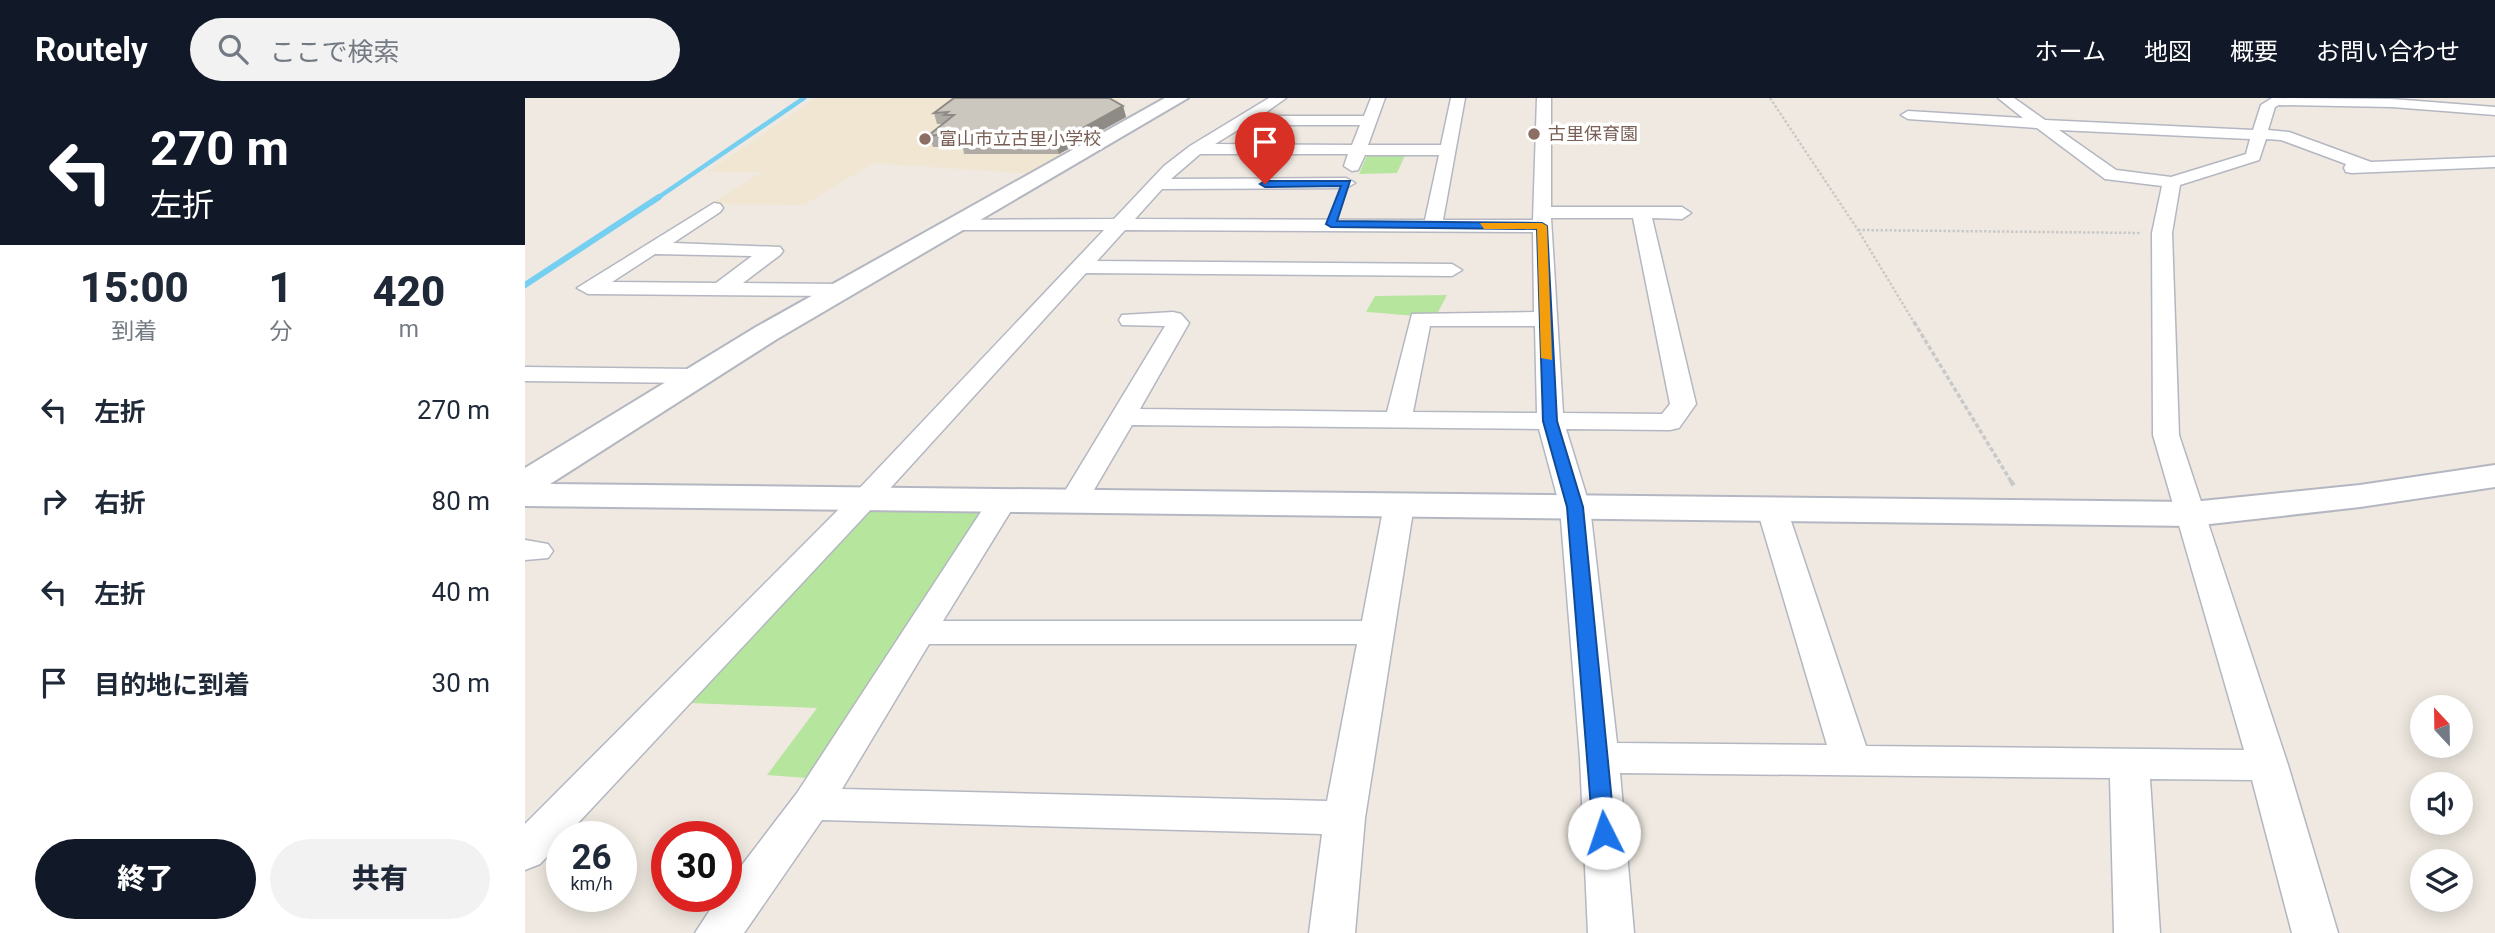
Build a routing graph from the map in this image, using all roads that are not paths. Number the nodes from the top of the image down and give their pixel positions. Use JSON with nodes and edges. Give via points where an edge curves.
{"nodes":[{"id":1,"x":1179,"y":98,"type":"edge"},
{"id":2,"x":1279,"y":98,"type":"edge"},
{"id":3,"x":1378,"y":98,"type":"edge"},
{"id":4,"x":1458,"y":98,"type":"edge"},
{"id":5,"x":1544,"y":98,"type":"edge"},
{"id":6,"x":2005,"y":98,"type":"edge"},
{"id":7,"x":2483,"y":98,"type":"edge"},
{"id":8,"x":2324,"y":99,"type":"edge"},
{"id":9,"x":2495,"y":104,"type":"edge"},
{"id":10,"x":2495,"y":111,"type":"edge"},
{"id":11,"x":1908,"y":115,"type":"dead end"},
{"id":12,"x":1244,"y":120,"type":"junction"},
{"id":13,"x":1370,"y":121,"type":"junction"},
{"id":14,"x":2037,"y":124,"type":"junction"},
{"id":15,"x":2261,"y":134,"type":"junction"},
{"id":16,"x":1196,"y":149,"type":"junction"},
{"id":17,"x":1359,"y":150,"type":"junction"},
{"id":18,"x":1448,"y":150,"type":"junction"},
{"id":19,"x":2495,"y":162,"type":"edge"},
{"id":20,"x":2172,"y":182,"type":"junction"},
{"id":21,"x":1346,"y":183,"type":"junction"},
{"id":22,"x":1157,"y":184,"type":"junction"},
{"id":23,"x":714,"y":208,"type":"dead end"},
{"id":24,"x":1641,"y":212,"type":"junction"},
{"id":25,"x":1682,"y":213,"type":"dead end"},
{"id":26,"x":1542,"y":219,"type":"junction"},
{"id":27,"x":1120,"y":223,"type":"junction"},
{"id":28,"x":956,"y":224,"type":"junction"},
{"id":29,"x":1331,"y":224,"type":"junction"},
{"id":30,"x":1433,"y":225,"type":"junction"},
{"id":31,"x":652,"y":248,"type":"junction"},
{"id":32,"x":1077,"y":267,"type":"junction"},
{"id":33,"x":1316,"y":269,"type":"junction"},
{"id":34,"x":1452,"y":270,"type":"dead end"},
{"id":35,"x":721,"y":289,"type":"junction"},
{"id":36,"x":840,"y":290,"type":"junction"},
{"id":37,"x":1546,"y":319,"type":"junction"},
{"id":38,"x":1130,"y":320,"type":"dead end"},
{"id":39,"x":525,"y":374,"type":"edge"},
{"id":40,"x":693,"y":376,"type":"junction"},
{"id":41,"x":1123,"y":417,"type":"junction"},
{"id":42,"x":1398,"y":419,"type":"junction"},
{"id":43,"x":1550,"y":421,"type":"junction"},
{"id":44,"x":2495,"y":476,"type":"edge"},
{"id":45,"x":525,"y":484,"type":"edge"},
{"id":46,"x":525,"y":495,"type":"edge"},
{"id":47,"x":865,"y":499,"type":"junction"},
{"id":48,"x":1002,"y":501,"type":"junction"},
{"id":49,"x":1074,"y":502,"type":"junction"},
{"id":50,"x":1399,"y":505,"type":"junction"},
{"id":51,"x":1575,"y":507,"type":"junction"},
{"id":52,"x":1772,"y":509,"type":"junction"},
{"id":53,"x":2192,"y":514,"type":"junction"},
{"id":54,"x":1377,"y":632,"type":"junction"},
{"id":55,"x":918,"y":633,"type":"junction"},
{"id":56,"x":1599,"y":758,"type":"junction"},
{"id":57,"x":1851,"y":760,"type":"junction"},
{"id":58,"x":2129,"y":762,"type":"junction"},
{"id":59,"x":2269,"y":765,"type":"junction"},
{"id":60,"x":811,"y":804,"type":"junction"},
{"id":61,"x":1344,"y":818,"type":"junction"},
{"id":62,"x":525,"y":852,"type":"edge"},
{"id":63,"x":718,"y":933,"type":"edge"},
{"id":64,"x":1332,"y":933,"type":"edge"},
{"id":65,"x":1611,"y":933,"type":"edge"},
{"id":66,"x":2137,"y":933,"type":"edge"},
{"id":67,"x":2315,"y":933,"type":"edge"}],
"edges":[{"from":1,"to":28,"type":"street"},
{"from":2,"to":12,"type":"street"},
{"from":3,"to":13,"type":"street"},
{"from":4,"to":18,"type":"street"},
{"from":5,"to":26,"type":"street"},
{"from":6,"to":14,"type":"street"},
{"from":7,"to":9,"type":"street"},
{"from":8,"to":10,"type":"street"},
{"from":8,"to":15,"type":"street","via":[[2268,105]]},
{"from":11,"to":14,"type":"street"},
{"from":12,"to":13,"type":"street"},
{"from":12,"to":16,"type":"street"},
{"from":13,"to":17,"type":"street"},
{"from":14,"to":15,"type":"street"},
{"from":14,"to":20,"type":"street","via":[[2056,132],[2111,175]]},
{"from":15,"to":19,"type":"street","via":[[2283,135],[2360,167]]},
{"from":15,"to":20,"type":"street","via":[[2253,157]]},
{"from":16,"to":17,"type":"street"},
{"from":16,"to":22,"type":"street"},
{"from":17,"to":18,"type":"street"},
{"from":17,"to":21,"type":"street"},
{"from":18,"to":30,"type":"street"},
{"from":20,"to":53,"type":"street","via":[[2162,233],[2167,435]]},
{"from":21,"to":22,"type":"street"},
{"from":21,"to":29,"type":"street"},
{"from":22,"to":27,"type":"street"},
{"from":23,"to":31,"type":"street"},
{"from":24,"to":25,"type":"street"},
{"from":24,"to":26,"type":"street"},
{"from":24,"to":43,"type":"street","via":[[1683,404],[1670,422]]},
{"from":26,"to":30,"type":"street"},
{"from":26,"to":37,"type":"street"},
{"from":27,"to":28,"type":"street"},
{"from":27,"to":29,"type":"street"},
{"from":27,"to":32,"type":"street"},
{"from":28,"to":36,"type":"street"},
{"from":29,"to":30,"type":"street"},
{"from":29,"to":33,"type":"street"},
{"from":31,"to":35,"type":"street","via":[[773,251]]},
{"from":31,"to":35,"type":"street","via":[[588,288]]},
{"from":32,"to":33,"type":"street"},
{"from":32,"to":47,"type":"street"},
{"from":33,"to":34,"type":"street"},
{"from":35,"to":36,"type":"street"},
{"from":36,"to":40,"type":"street"},
{"from":37,"to":42,"type":"street","via":[[1420,319]]},
{"from":37,"to":43,"type":"street"},
{"from":38,"to":41,"type":"street","via":[[1173,319],[1178,323]]},
{"from":39,"to":40,"type":"street"},
{"from":40,"to":45,"type":"street"},
{"from":41,"to":42,"type":"street"},
{"from":41,"to":49,"type":"street"},
{"from":42,"to":43,"type":"street"},
{"from":43,"to":51,"type":"street"},
{"from":44,"to":53,"type":"street"},
{"from":46,"to":47,"type":"street"},
{"from":47,"to":48,"type":"street"},
{"from":47,"to":62,"type":"street"},
{"from":48,"to":49,"type":"street"},
{"from":48,"to":55,"type":"street"},
{"from":49,"to":50,"type":"street"},
{"from":50,"to":51,"type":"street"},
{"from":50,"to":54,"type":"street"},
{"from":51,"to":52,"type":"street"},
{"from":51,"to":56,"type":"street"},
{"from":52,"to":53,"type":"street"},
{"from":52,"to":57,"type":"street"},
{"from":53,"to":59,"type":"street"},
{"from":54,"to":55,"type":"street"},
{"from":54,"to":61,"type":"street"},
{"from":55,"to":60,"type":"street"},
{"from":56,"to":57,"type":"street"},
{"from":56,"to":65,"type":"street"},
{"from":57,"to":58,"type":"street"},
{"from":58,"to":59,"type":"street"},
{"from":58,"to":66,"type":"street"},
{"from":59,"to":67,"type":"street"},
{"from":60,"to":61,"type":"street"},
{"from":60,"to":63,"type":"street"},
{"from":61,"to":64,"type":"street"}]}
